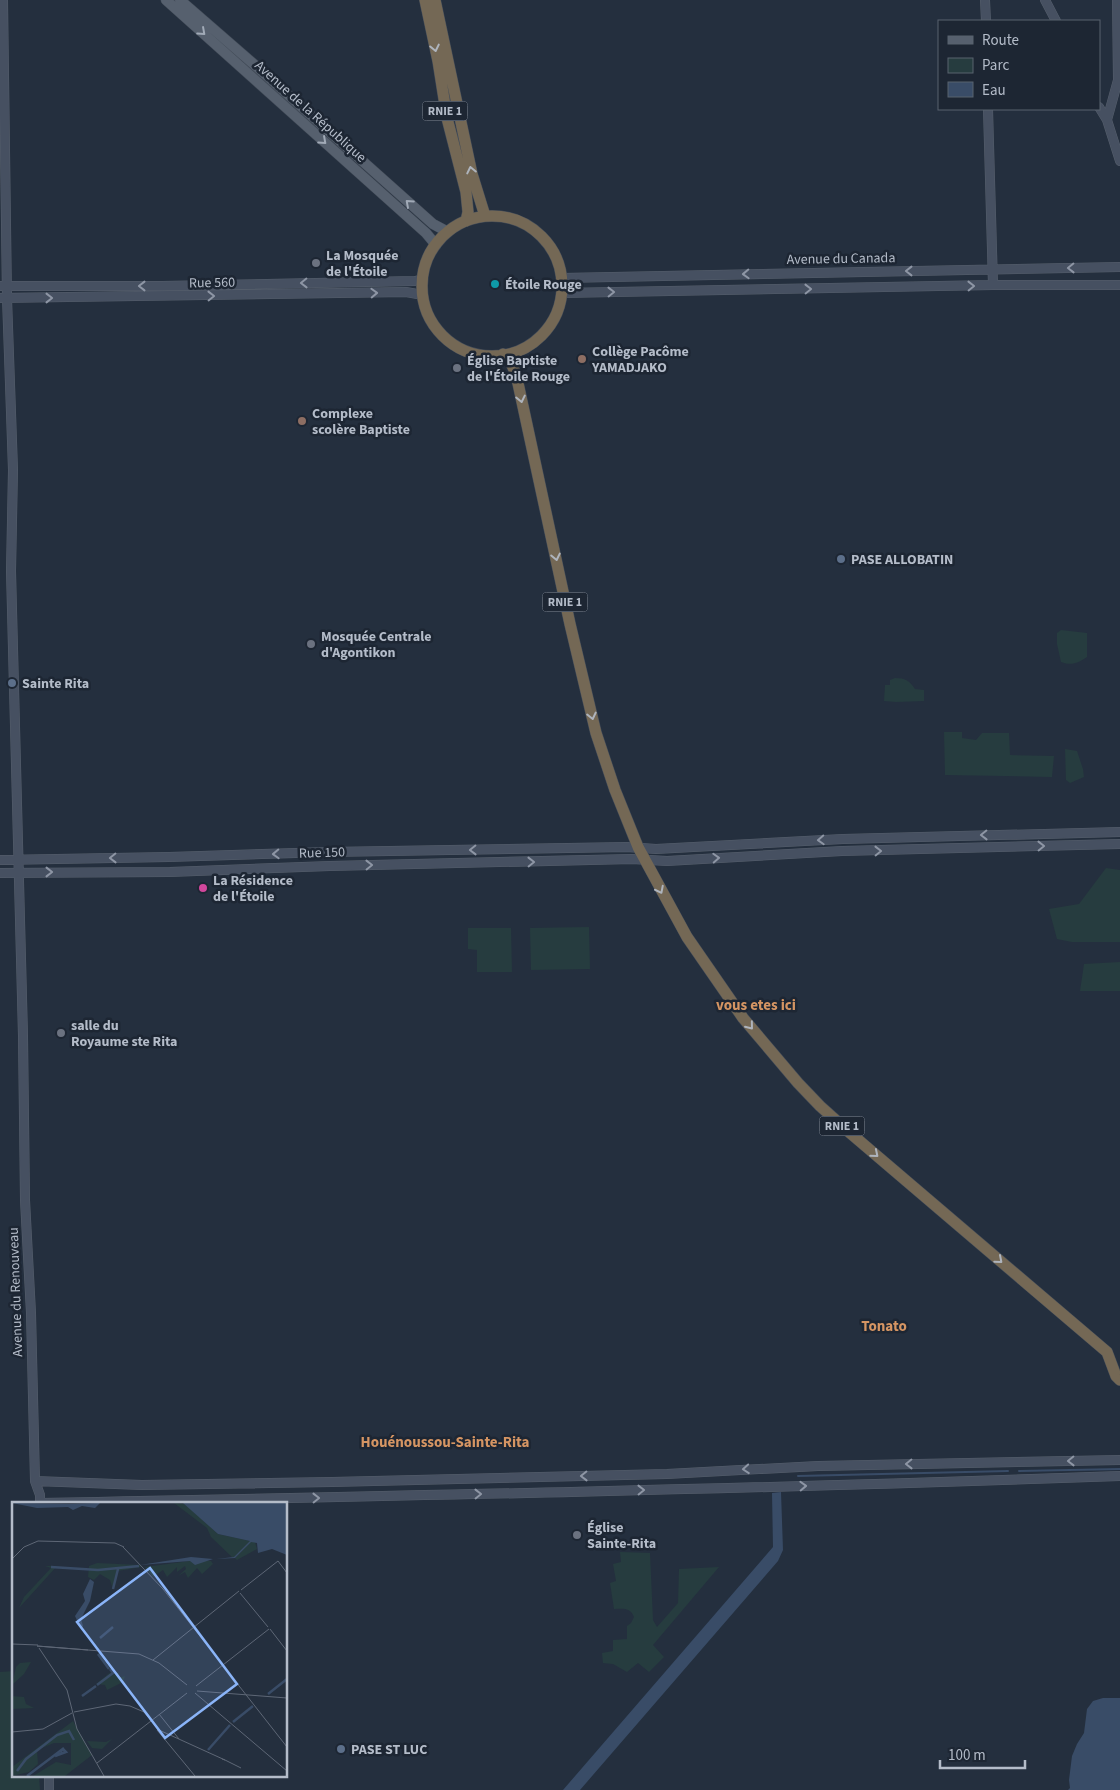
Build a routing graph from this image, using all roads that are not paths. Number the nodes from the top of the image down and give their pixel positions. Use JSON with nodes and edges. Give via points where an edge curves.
{"nodes":[{"id":1,"x":2,"y":0,"type":"edge"},
{"id":2,"x":166,"y":0,"type":"edge"},
{"id":3,"x":180,"y":0,"type":"edge"},
{"id":4,"x":425,"y":0,"type":"edge"},
{"id":5,"x":435,"y":0,"type":"edge"},
{"id":6,"x":985,"y":0,"type":"edge"},
{"id":7,"x":1045,"y":0,"type":"edge"},
{"id":8,"x":1117,"y":0,"type":"edge"},
{"id":9,"x":986,"y":20,"type":"edge"},
{"id":10,"x":1055,"y":20,"type":"edge"},
{"id":11,"x":1119,"y":80,"type":"edge"},
{"id":12,"x":1100,"y":109,"type":"edge"},
{"id":13,"x":988,"y":110,"type":"edge"},
{"id":14,"x":1107,"y":120,"type":"junction"},
{"id":15,"x":1115,"y":131,"type":"edge"},
{"id":16,"x":1120,"y":161,"type":"edge"},
{"id":17,"x":485,"y":216,"type":"junction"},
{"id":18,"x":466,"y":221,"type":"junction"},
{"id":19,"x":448,"y":232,"type":"junction"},
{"id":20,"x":436,"y":245,"type":"junction"},
{"id":21,"x":1120,"y":267,"type":"edge"},
{"id":22,"x":993,"y":270,"type":"junction"},
{"id":23,"x":562,"y":278,"type":"junction"},
{"id":24,"x":423,"y":279,"type":"junction"},
{"id":25,"x":993,"y":285,"type":"junction"},
{"id":26,"x":1120,"y":285,"type":"edge"},
{"id":27,"x":4,"y":286,"type":"edge"},
{"id":28,"x":562,"y":293,"type":"junction"},
{"id":29,"x":423,"y":295,"type":"junction"},
{"id":30,"x":4,"y":298,"type":"edge"},
{"id":31,"x":504,"y":354,"type":"junction"},
{"id":32,"x":1120,"y":832,"type":"edge"},
{"id":33,"x":1120,"y":844,"type":"edge"},
{"id":34,"x":638,"y":847,"type":"junction"},
{"id":35,"x":169,"y":857,"type":"junction"},
{"id":36,"x":0,"y":860,"type":"edge"},
{"id":37,"x":19,"y":860,"type":"junction"},
{"id":38,"x":645,"y":860,"type":"junction"},
{"id":39,"x":20,"y":872,"type":"junction"},
{"id":40,"x":170,"y":872,"type":"junction"},
{"id":41,"x":0,"y":873,"type":"edge"},
{"id":42,"x":1120,"y":1380,"type":"edge"},
{"id":43,"x":1120,"y":1460,"type":"edge"},
{"id":44,"x":1120,"y":1476,"type":"edge"},
{"id":45,"x":35,"y":1481,"type":"junction"},
{"id":46,"x":40,"y":1500,"type":"edge"}],
"edges":[{"from":1,"to":27,"type":"main road","name":"Avenue du Renouveau"},
{"from":2,"to":20,"type":"main road","name":"Avenue de la République","one_way":true,"via":[[426,232]]},
{"from":19,"to":3,"type":"main road","name":"Avenue de la République","one_way":true,"via":[[433,224]]},
{"from":4,"to":18,"type":"highway","number":"RNIE 1","one_way":true,"via":[[446,118],[466,192]]},
{"from":17,"to":5,"type":"highway","number":"RNIE 1","one_way":true,"via":[[472,174]]},
{"from":6,"to":9,"type":"main road"},
{"from":7,"to":10,"type":"main road"},
{"from":8,"to":11,"type":"main road"},
{"from":11,"to":14,"type":"main road"},
{"from":12,"to":14,"type":"main road"},
{"from":13,"to":22,"type":"main road"},
{"from":14,"to":15,"type":"main road"},
{"from":15,"to":16,"type":"main road"},
{"from":17,"to":18,"type":"highway"},
{"from":17,"to":23,"type":"highway","via":[[510,218],[536,232],[554,252]]},
{"from":18,"to":19,"type":"highway"},
{"from":19,"to":20,"type":"highway"},
{"from":20,"to":24,"type":"highway"},
{"from":21,"to":22,"type":"main road","name":"Avenue du Canada","one_way":true},
{"from":22,"to":23,"type":"main road","name":"Avenue du Canada","one_way":true},
{"from":22,"to":25,"type":"main road"},
{"from":23,"to":28,"type":"highway"},
{"from":24,"to":27,"type":"main road","name":"Rue 560","one_way":true,"via":[[162,286]]},
{"from":24,"to":29,"type":"highway"},
{"from":25,"to":26,"type":"main road"},
{"from":28,"to":25,"type":"main road","one_way":true},
{"from":27,"to":30,"type":"main road","name":"Avenue du Renouveau"},
{"from":28,"to":31,"type":"highway","via":[[556,315],[544,333],[526,347]]},
{"from":30,"to":29,"type":"main road","name":"Rue 560","one_way":true,"via":[[406,292]]},
{"from":29,"to":31,"type":"highway","via":[[431,319],[449,340],[476,353]]},
{"from":30,"to":37,"type":"main road","name":"Avenue du Renouveau","via":[[13,470],[11,571]]},
{"from":31,"to":34,"type":"highway","number":"RNIE 1","one_way":true,"via":[[516,374],[596,733]]},
{"from":32,"to":34,"type":"main road","name":"Rue 150","one_way":true,"via":[[842,839],[656,849]]},
{"from":38,"to":33,"type":"main road","name":"Rue 150","one_way":true},
{"from":34,"to":35,"type":"main road","name":"Rue 150","one_way":true},
{"from":34,"to":38,"type":"highway","number":"RNIE 1"},
{"from":35,"to":37,"type":"main road","name":"Rue 150","one_way":true},
{"from":35,"to":40,"type":"main road"},
{"from":36,"to":37,"type":"main road","name":"Rue 150"},
{"from":37,"to":39,"type":"main road","name":"Avenue du Renouveau"},
{"from":40,"to":38,"type":"main road","name":"Rue 150","one_way":true,"via":[[340,865]]},
{"from":38,"to":42,"type":"highway","number":"RNIE 1","one_way":true,"via":[[698,955],[743,1018],[798,1084],[849,1132],[1107,1352]]},
{"from":39,"to":40,"type":"main road","name":"Rue 150","one_way":true},
{"from":39,"to":41,"type":"main road","name":"Rue 150"},
{"from":39,"to":45,"type":"main road","name":"Avenue du Renouveau","via":[[25,1200]]},
{"from":43,"to":45,"type":"main road","one_way":true,"via":[[142,1485]]},
{"from":46,"to":44,"type":"main road","one_way":true,"via":[[332,1498]]},
{"from":45,"to":46,"type":"main road","name":"Avenue du Renouveau"}]}
